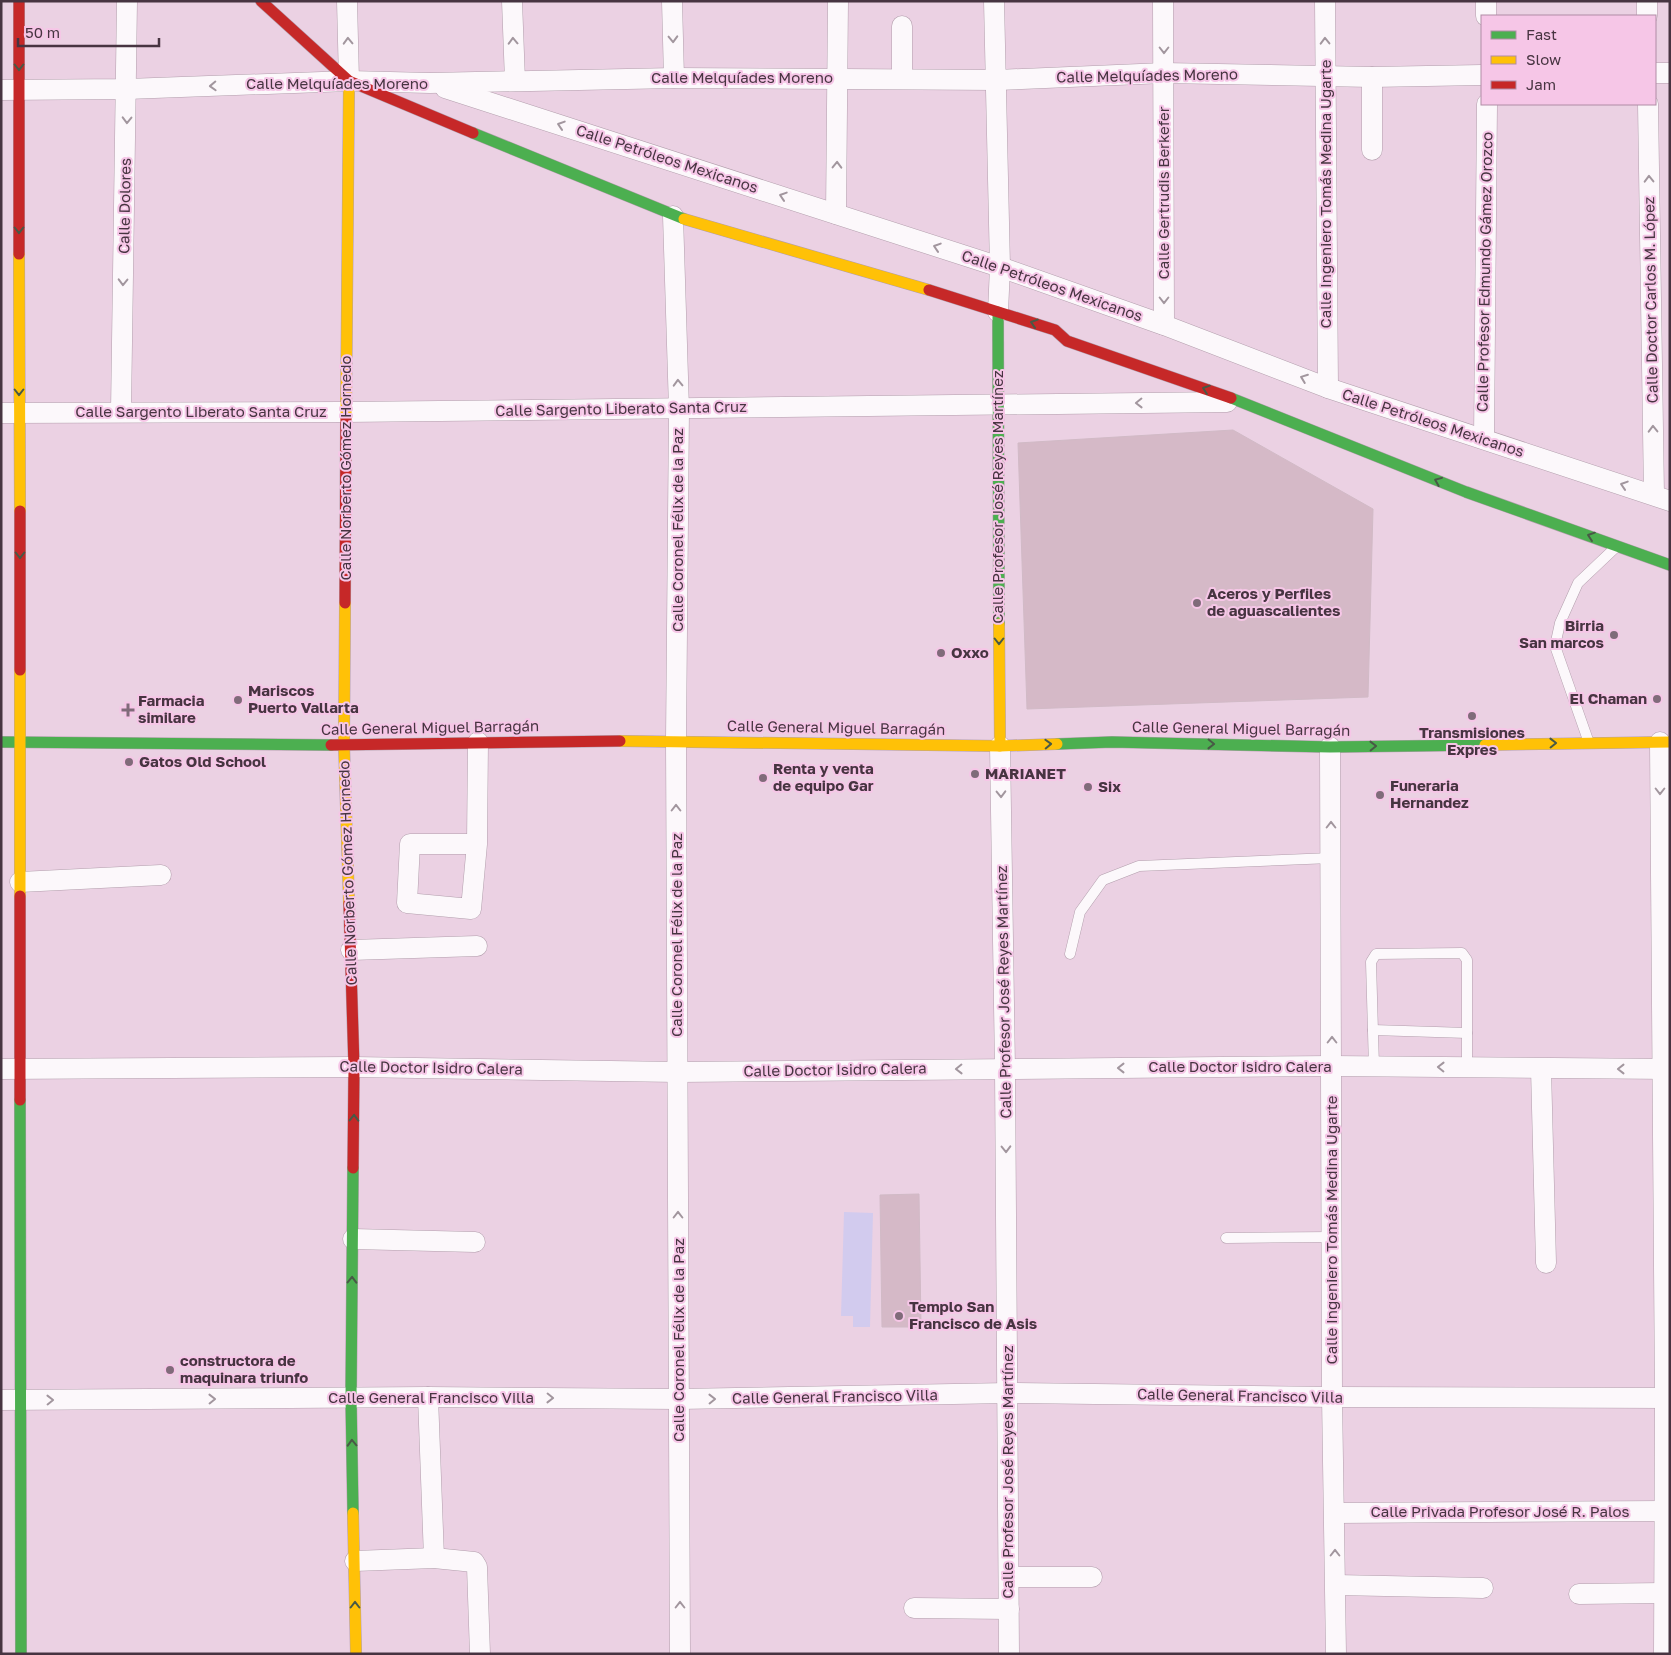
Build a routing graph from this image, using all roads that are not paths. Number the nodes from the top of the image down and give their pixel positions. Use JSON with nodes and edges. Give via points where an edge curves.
{"nodes":[{"id":1,"x":19,"y":1,"type":"edge"},
{"id":2,"x":127,"y":1,"type":"edge"},
{"id":3,"x":261,"y":1,"type":"edge"},
{"id":4,"x":347,"y":1,"type":"edge"},
{"id":5,"x":512,"y":1,"type":"edge"},
{"id":6,"x":672,"y":1,"type":"edge"},
{"id":7,"x":838,"y":1,"type":"edge"},
{"id":8,"x":994,"y":1,"type":"edge"},
{"id":9,"x":1164,"y":1,"type":"edge"},
{"id":10,"x":1325,"y":1,"type":"edge"},
{"id":11,"x":1486,"y":1,"type":"edge"},
{"id":12,"x":1647,"y":1,"type":"edge"},
{"id":13,"x":1486,"y":15,"type":"edge"},
{"id":14,"x":1647,"y":15,"type":"edge"},
{"id":15,"x":902,"y":26,"type":"dead end"},
{"id":16,"x":1164,"y":73,"type":"junction"},
{"id":17,"x":1656,"y":73,"type":"edge"},
{"id":18,"x":1670,"y":73,"type":"edge"},
{"id":19,"x":1481,"y":75,"type":"edge"},
{"id":20,"x":1326,"y":76,"type":"junction"},
{"id":21,"x":1372,"y":77,"type":"junction"},
{"id":22,"x":674,"y":78,"type":"junction"},
{"id":23,"x":902,"y":78,"type":"junction"},
{"id":24,"x":838,"y":79,"type":"junction"},
{"id":25,"x":997,"y":80,"type":"junction"},
{"id":26,"x":349,"y":81,"type":"junction"},
{"id":27,"x":515,"y":81,"type":"junction"},
{"id":28,"x":430,"y":83,"type":"junction"},
{"id":29,"x":127,"y":89,"type":"junction"},
{"id":30,"x":10,"y":90,"type":"edge"},
{"id":31,"x":1487,"y":105,"type":"edge"},
{"id":32,"x":1648,"y":105,"type":"edge"},
{"id":33,"x":1372,"y":150,"type":"dead end"},
{"id":34,"x":836,"y":214,"type":"junction"},
{"id":35,"x":673,"y":216,"type":"junction"},
{"id":36,"x":1000,"y":267,"type":"junction"},
{"id":37,"x":907,"y":286,"type":"junction"},
{"id":38,"x":928,"y":302,"type":"dead end"},
{"id":39,"x":997,"y":325,"type":"junction"},
{"id":40,"x":1164,"y":326,"type":"junction"},
{"id":41,"x":1067,"y":341,"type":"junction"},
{"id":42,"x":1050,"y":347,"type":"dead end"},
{"id":43,"x":1328,"y":388,"type":"junction"},
{"id":44,"x":1240,"y":401,"type":"junction"},
{"id":45,"x":998,"y":404,"type":"junction"},
{"id":46,"x":679,"y":408,"type":"junction"},
{"id":47,"x":121,"y":411,"type":"junction"},
{"id":48,"x":346,"y":412,"type":"junction"},
{"id":49,"x":10,"y":413,"type":"edge"},
{"id":50,"x":1484,"y":439,"type":"junction"},
{"id":51,"x":1662,"y":498,"type":"edge"},
{"id":52,"x":1618,"y":546,"type":"junction"},
{"id":53,"x":1670,"y":565,"type":"edge"},
{"id":54,"x":676,"y":740,"type":"junction"},
{"id":55,"x":1,"y":742,"type":"edge"},
{"id":56,"x":20,"y":742,"type":"junction"},
{"id":57,"x":478,"y":742,"type":"junction"},
{"id":58,"x":1665,"y":742,"type":"edge"},
{"id":59,"x":1589,"y":743,"type":"junction"},
{"id":60,"x":344,"y":745,"type":"junction"},
{"id":61,"x":1000,"y":746,"type":"junction"},
{"id":62,"x":1330,"y":747,"type":"junction"},
{"id":63,"x":477,"y":844,"type":"junction"},
{"id":64,"x":1331,"y":858,"type":"junction"},
{"id":65,"x":161,"y":875,"type":"dead end"},
{"id":66,"x":20,"y":882,"type":"junction"},
{"id":67,"x":477,"y":946,"type":"dead end"},
{"id":68,"x":351,"y":950,"type":"junction"},
{"id":69,"x":1070,"y":954,"type":"dead end"},
{"id":70,"x":1373,"y":1030,"type":"junction"},
{"id":71,"x":1467,"y":1034,"type":"junction"},
{"id":72,"x":1332,"y":1066,"type":"junction"},
{"id":73,"x":1374,"y":1066,"type":"junction"},
{"id":74,"x":354,"y":1067,"type":"junction"},
{"id":75,"x":1467,"y":1068,"type":"junction"},
{"id":76,"x":11,"y":1069,"type":"edge"},
{"id":77,"x":1005,"y":1069,"type":"junction"},
{"id":78,"x":1541,"y":1069,"type":"junction"},
{"id":79,"x":1666,"y":1069,"type":"edge"},
{"id":80,"x":678,"y":1072,"type":"junction"},
{"id":81,"x":1666,"y":1234,"type":"edge"},
{"id":82,"x":1332,"y":1237,"type":"junction"},
{"id":83,"x":353,"y":1238,"type":"junction"},
{"id":84,"x":1226,"y":1238,"type":"dead end"},
{"id":85,"x":475,"y":1242,"type":"dead end"},
{"id":86,"x":1546,"y":1263,"type":"dead end"},
{"id":87,"x":1008,"y":1394,"type":"junction"},
{"id":88,"x":428,"y":1397,"type":"junction"},
{"id":89,"x":1332,"y":1397,"type":"junction"},
{"id":90,"x":351,"y":1398,"type":"junction"},
{"id":91,"x":1667,"y":1398,"type":"edge"},
{"id":92,"x":679,"y":1399,"type":"junction"},
{"id":93,"x":11,"y":1400,"type":"edge"},
{"id":94,"x":1664,"y":1511,"type":"junction"},
{"id":95,"x":1335,"y":1513,"type":"junction"},
{"id":96,"x":434,"y":1558,"type":"junction"},
{"id":97,"x":355,"y":1562,"type":"junction"},
{"id":98,"x":1009,"y":1576,"type":"junction"},
{"id":99,"x":1092,"y":1576,"type":"dead end"},
{"id":100,"x":1336,"y":1585,"type":"junction"},
{"id":101,"x":1484,"y":1588,"type":"dead end"},
{"id":102,"x":1663,"y":1593,"type":"junction"},
{"id":103,"x":1579,"y":1594,"type":"dead end"},
{"id":104,"x":914,"y":1608,"type":"dead end"},
{"id":105,"x":1009,"y":1609,"type":"junction"},
{"id":106,"x":21,"y":1654,"type":"edge"},
{"id":107,"x":356,"y":1654,"type":"edge"},
{"id":108,"x":480,"y":1654,"type":"edge"},
{"id":109,"x":680,"y":1654,"type":"edge"},
{"id":110,"x":1009,"y":1654,"type":"edge"},
{"id":111,"x":1336,"y":1654,"type":"edge"},
{"id":112,"x":1664,"y":1654,"type":"edge"}],
"edges":[{"from":1,"to":30,"type":"main road","one_way":true},
{"from":2,"to":29,"type":"street","name":"Calle Dolores"},
{"from":3,"to":26,"type":"main road"},
{"from":26,"to":4,"type":"street","name":"Calle Norberto Gómez Hornedo","one_way":true},
{"from":27,"to":5,"type":"street","one_way":true},
{"from":6,"to":22,"type":"street","one_way":true},
{"from":7,"to":24,"type":"street"},
{"from":8,"to":25,"type":"street","name":"Calle Profesor José Reyes Martínez"},
{"from":9,"to":16,"type":"street","name":"Calle Gertrudis Berkefer","one_way":true},
{"from":20,"to":10,"type":"street","name":"Calle Ingeniero Tomás Medina Ugarte","one_way":true},
{"from":11,"to":13,"type":"street"},
{"from":12,"to":14,"type":"street"},
{"from":15,"to":23,"type":"street"},
{"from":16,"to":20,"type":"street","name":"Calle Melquíades Moreno"},
{"from":16,"to":25,"type":"street","name":"Calle Melquíades Moreno"},
{"from":16,"to":40,"type":"street","name":"Calle Gertrudis Berkefer","one_way":true},
{"from":17,"to":18,"type":"street"},
{"from":19,"to":21,"type":"street","name":"Calle Melquíades Moreno"},
{"from":20,"to":21,"type":"street","name":"Calle Melquíades Moreno"},
{"from":20,"to":43,"type":"street","name":"Calle Ingeniero Tomás Medina Ugarte"},
{"from":21,"to":33,"type":"street"},
{"from":22,"to":24,"type":"street","name":"Calle Melquíades Moreno"},
{"from":22,"to":27,"type":"street","name":"Calle Melquíades Moreno"},
{"from":23,"to":24,"type":"street","name":"Calle Melquíades Moreno"},
{"from":23,"to":25,"type":"street","name":"Calle Melquíades Moreno"},
{"from":34,"to":24,"type":"street","one_way":true},
{"from":25,"to":36,"type":"street","name":"Calle Profesor José Reyes Martínez"},
{"from":26,"to":28,"type":"street","name":"Calle Melquíades Moreno"},
{"from":26,"to":29,"type":"street","name":"Calle Melquíades Moreno","one_way":true},
{"from":26,"to":35,"type":"main road"},
{"from":26,"to":48,"type":"main road","name":"Calle Norberto Gómez Hornedo"},
{"from":27,"to":28,"type":"street","name":"Calle Melquíades Moreno"},
{"from":34,"to":28,"type":"street","name":"Calle Petróleos Mexicanos","one_way":true},
{"from":29,"to":30,"type":"street","name":"Calle Melquíades Moreno"},
{"from":29,"to":47,"type":"street","name":"Calle Dolores","one_way":true},
{"from":30,"to":49,"type":"main road","one_way":true},
{"from":31,"to":50,"type":"street","name":"Calle Profesor Edmundo Gámez Orozco"},
{"from":51,"to":32,"type":"street","name":"Calle Doctor Carlos M. López","one_way":true},
{"from":36,"to":34,"type":"street","name":"Calle Petróleos Mexicanos","one_way":true},
{"from":35,"to":37,"type":"main road"},
{"from":46,"to":35,"type":"street","name":"Calle Coronel Félix de la Paz","one_way":true},
{"from":36,"to":39,"type":"street","name":"Calle Profesor José Reyes Martínez"},
{"from":36,"to":40,"type":"street","name":"Calle Petróleos Mexicanos"},
{"from":37,"to":38,"type":"main road"},
{"from":37,"to":39,"type":"main road","via":[[941,292]]},
{"from":41,"to":39,"type":"main road","one_way":true,"via":[[1055,330]]},
{"from":39,"to":45,"type":"main road","name":"Calle Profesor José Reyes Martínez"},
{"from":43,"to":40,"type":"street","name":"Calle Petróleos Mexicanos","one_way":true},
{"from":41,"to":42,"type":"main road"},
{"from":44,"to":41,"type":"main road","one_way":true},
{"from":43,"to":50,"type":"street","name":"Calle Petróleos Mexicanos"},
{"from":44,"to":45,"type":"street","name":"Calle Sargento Liberato Santa Cruz","one_way":true},
{"from":52,"to":44,"type":"main road","one_way":true,"via":[[1466,492]]},
{"from":45,"to":46,"type":"street","name":"Calle Sargento Liberato Santa Cruz"},
{"from":45,"to":61,"type":"main road","name":"Calle Profesor José Reyes Martínez","one_way":true},
{"from":46,"to":48,"type":"street","name":"Calle Sargento Liberato Santa Cruz"},
{"from":46,"to":54,"type":"street","name":"Calle Coronel Félix de la Paz"},
{"from":47,"to":48,"type":"street","name":"Calle Sargento Liberato Santa Cruz"},
{"from":47,"to":49,"type":"street","name":"Calle Sargento Liberato Santa Cruz"},
{"from":48,"to":60,"type":"main road","name":"Calle Norberto Gómez Hornedo"},
{"from":49,"to":56,"type":"main road","one_way":true},
{"from":51,"to":50,"type":"street","name":"Calle Petróleos Mexicanos","one_way":true},
{"from":52,"to":53,"type":"main road"},
{"from":52,"to":59,"type":"lane","via":[[1578,583],[1560,623],[1555,646]]},
{"from":54,"to":57,"type":"main road","name":"Calle General Miguel Barragán"},
{"from":54,"to":61,"type":"main road","name":"Calle General Miguel Barragán"},
{"from":80,"to":54,"type":"street","name":"Calle Coronel Félix de la Paz","one_way":true},
{"from":55,"to":56,"type":"main road","name":"Calle General Miguel Barragán"},
{"from":56,"to":60,"type":"main road","name":"Calle General Miguel Barragán"},
{"from":56,"to":66,"type":"main road"},
{"from":57,"to":60,"type":"main road","name":"Calle General Miguel Barragán"},
{"from":57,"to":63,"type":"street"},
{"from":58,"to":59,"type":"main road","name":"Calle General Miguel Barragán"},
{"from":58,"to":79,"type":"street","one_way":true},
{"from":62,"to":59,"type":"main road","name":"Calle General Miguel Barragán","one_way":true},
{"from":60,"to":68,"type":"main road","name":"Calle Norberto Gómez Hornedo"},
{"from":61,"to":62,"type":"main road","name":"Calle General Miguel Barragán","one_way":true,"via":[[1112,742]]},
{"from":61,"to":77,"type":"street","name":"Calle Profesor José Reyes Martínez","one_way":true},
{"from":64,"to":62,"type":"street","name":"Calle Ingeniero Tomás Medina Ugarte","one_way":true},
{"from":63,"to":63,"type":"street","via":[[471,909],[407,903],[410,844]]},
{"from":64,"to":69,"type":"lane","via":[[1139,866],[1103,880],[1080,912]]},
{"from":72,"to":64,"type":"street","name":"Calle Ingeniero Tomás Medina Ugarte","one_way":true},
{"from":65,"to":66,"type":"street"},
{"from":66,"to":76,"type":"main road"},
{"from":67,"to":68,"type":"street"},
{"from":68,"to":74,"type":"main road","name":"Calle Norberto Gómez Hornedo"},
{"from":70,"to":71,"type":"lane"},
{"from":70,"to":71,"type":"lane","via":[[1371,962],[1376,954],[1462,953],[1467,960]]},
{"from":70,"to":73,"type":"lane"},
{"from":71,"to":75,"type":"lane"},
{"from":72,"to":73,"type":"street","name":"Calle Doctor Isidro Calera"},
{"from":72,"to":77,"type":"street","name":"Calle Doctor Isidro Calera","one_way":true},
{"from":72,"to":82,"type":"street","name":"Calle Ingeniero Tomás Medina Ugarte"},
{"from":75,"to":73,"type":"street","name":"Calle Doctor Isidro Calera","one_way":true},
{"from":74,"to":76,"type":"street","name":"Calle Doctor Isidro Calera"},
{"from":74,"to":80,"type":"street","name":"Calle Doctor Isidro Calera"},
{"from":83,"to":74,"type":"main road","name":"Calle Norberto Gómez Hornedo","one_way":true},
{"from":75,"to":78,"type":"street","name":"Calle Doctor Isidro Calera"},
{"from":76,"to":93,"type":"main road"},
{"from":77,"to":80,"type":"street","name":"Calle Doctor Isidro Calera","one_way":true},
{"from":77,"to":87,"type":"street","name":"Calle Profesor José Reyes Martínez","one_way":true},
{"from":79,"to":78,"type":"street","name":"Calle Doctor Isidro Calera","one_way":true},
{"from":78,"to":86,"type":"street"},
{"from":79,"to":81,"type":"street"},
{"from":92,"to":80,"type":"street","name":"Calle Coronel Félix de la Paz","one_way":true},
{"from":81,"to":91,"type":"street"},
{"from":82,"to":84,"type":"lane"},
{"from":82,"to":89,"type":"street","name":"Calle Ingeniero Tomás Medina Ugarte"},
{"from":83,"to":85,"type":"street"},
{"from":90,"to":83,"type":"main road","name":"Calle Norberto Gómez Hornedo","one_way":true},
{"from":87,"to":89,"type":"street","name":"Calle General Francisco Villa"},
{"from":92,"to":87,"type":"street","name":"Calle General Francisco Villa","one_way":true},
{"from":87,"to":98,"type":"street","name":"Calle Profesor José Reyes Martínez"},
{"from":88,"to":90,"type":"street","name":"Calle General Francisco Villa"},
{"from":88,"to":92,"type":"street","name":"Calle General Francisco Villa","one_way":true},
{"from":88,"to":96,"type":"street"},
{"from":89,"to":91,"type":"street","name":"Calle General Francisco Villa"},
{"from":89,"to":95,"type":"street","name":"Calle Ingeniero Tomás Medina Ugarte"},
{"from":93,"to":90,"type":"street","name":"Calle General Francisco Villa","one_way":true},
{"from":97,"to":90,"type":"main road","name":"Calle Norberto Gómez Hornedo","one_way":true},
{"from":91,"to":94,"type":"street"},
{"from":109,"to":92,"type":"street","name":"Calle Coronel Félix de la Paz","one_way":true},
{"from":93,"to":106,"type":"main road"},
{"from":94,"to":95,"type":"street","name":"Calle Privada Profesor José R. Palos"},
{"from":94,"to":102,"type":"street"},
{"from":100,"to":95,"type":"street","name":"Calle Ingeniero Tomás Medina Ugarte","one_way":true},
{"from":96,"to":97,"type":"street"},
{"from":96,"to":108,"type":"street","via":[[468,1559],[477,1567]]},
{"from":107,"to":97,"type":"main road","name":"Calle Norberto Gómez Hornedo","one_way":true},
{"from":98,"to":99,"type":"street"},
{"from":98,"to":105,"type":"street","name":"Calle Profesor José Reyes Martínez"},
{"from":100,"to":101,"type":"street"},
{"from":100,"to":111,"type":"street","name":"Calle Ingeniero Tomás Medina Ugarte"},
{"from":102,"to":103,"type":"street"},
{"from":102,"to":112,"type":"street"},
{"from":104,"to":105,"type":"street"},
{"from":105,"to":110,"type":"street","name":"Calle Profesor José Reyes Martínez"}]}
